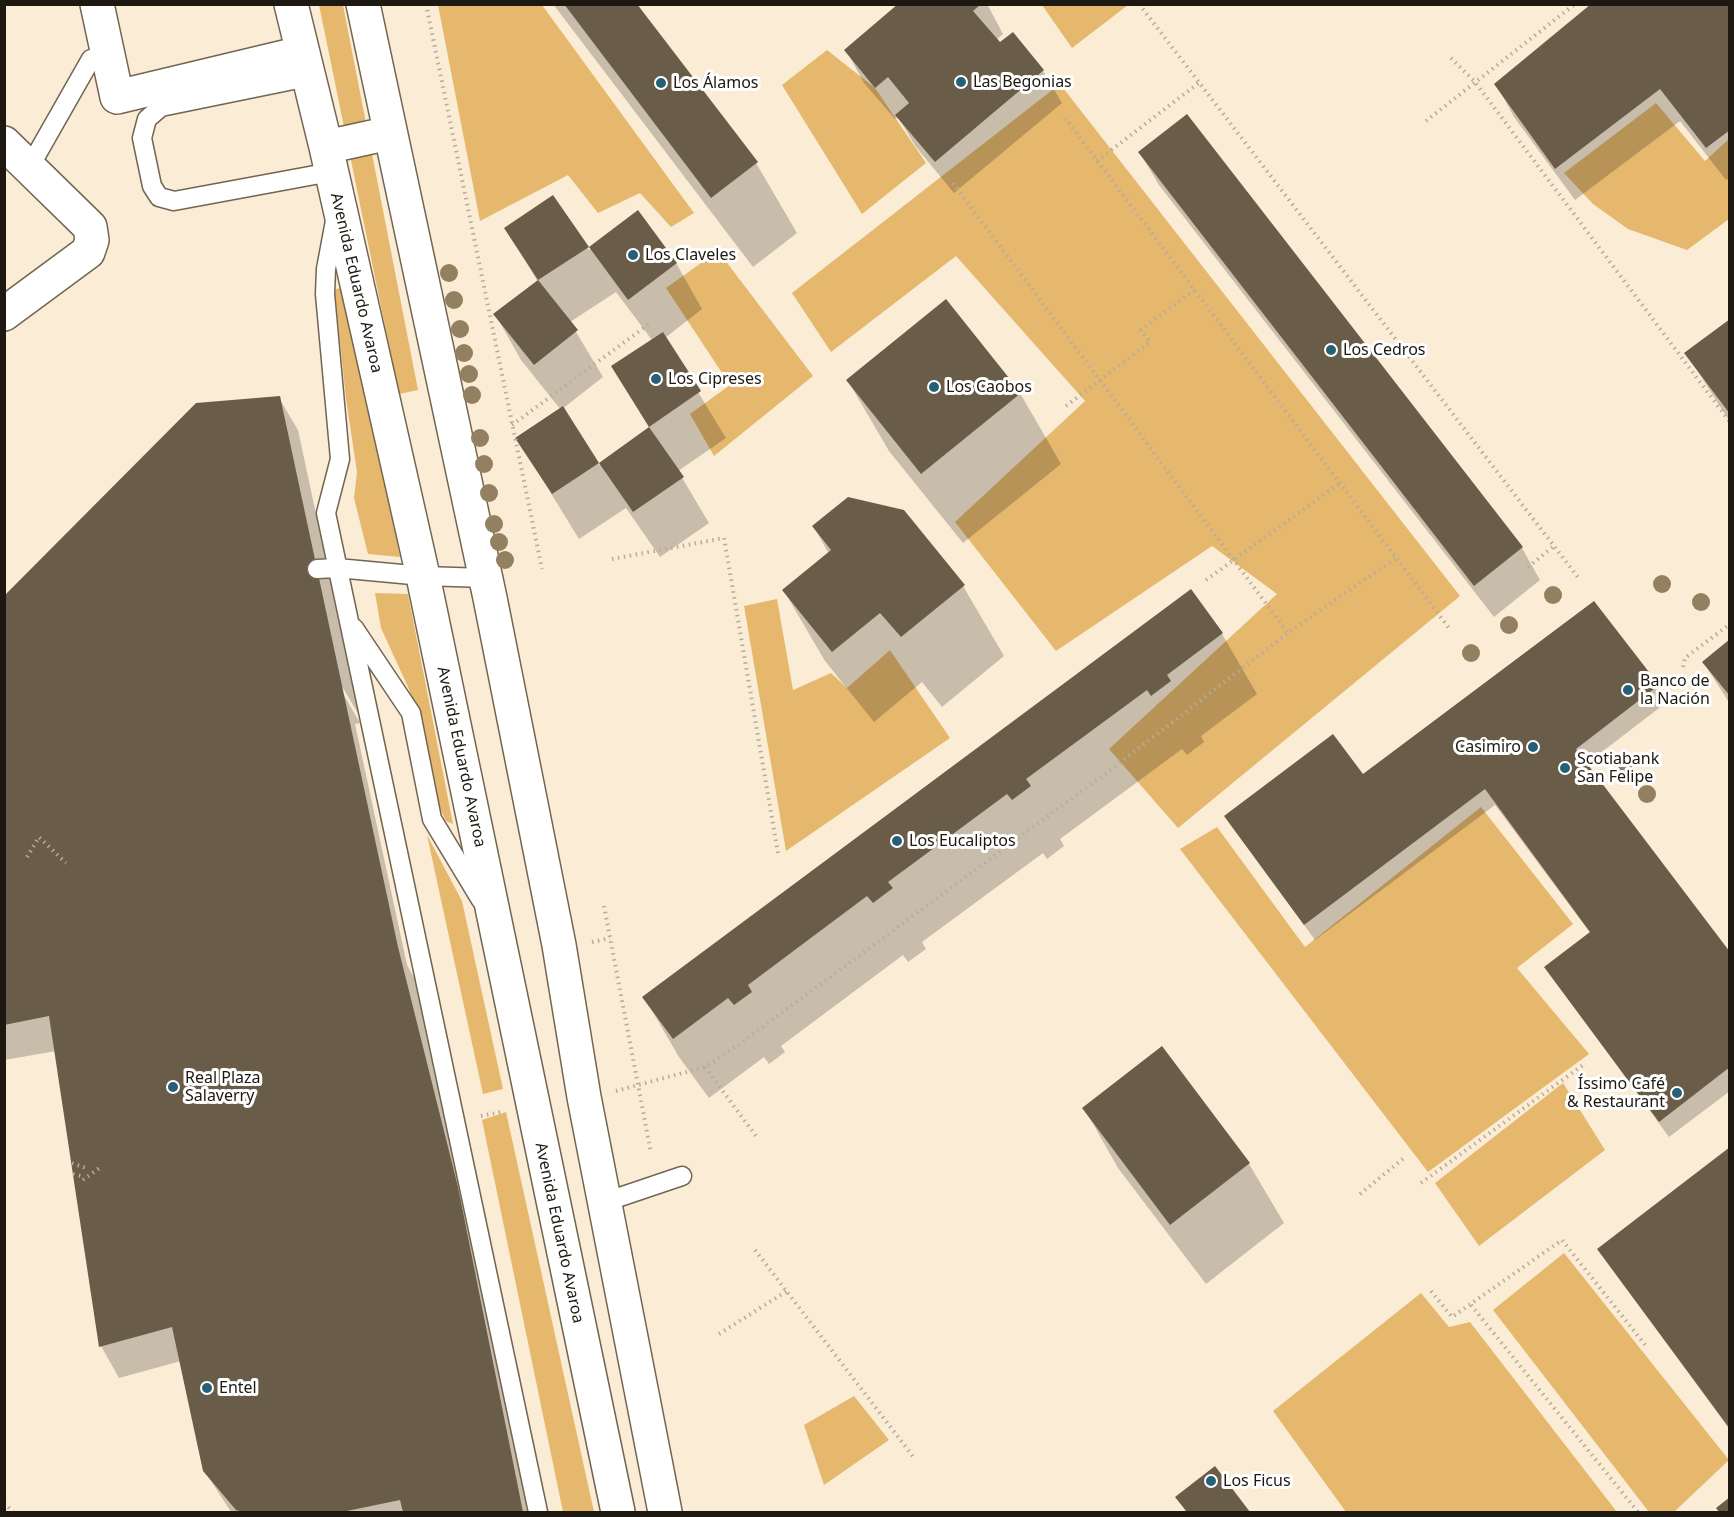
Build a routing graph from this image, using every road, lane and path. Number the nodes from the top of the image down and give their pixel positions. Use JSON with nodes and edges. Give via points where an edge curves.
{"nodes":[{"id":1,"x":97,"y":4,"type":"edge"},
{"id":2,"x":291,"y":4,"type":"edge"},
{"id":3,"x":363,"y":4,"type":"edge"},
{"id":4,"x":426,"y":4,"type":"edge"},
{"id":5,"x":1139,"y":4,"type":"edge"},
{"id":6,"x":1575,"y":4,"type":"edge"},
{"id":7,"x":1451,"y":58,"type":"dead end"},
{"id":8,"x":91,"y":59,"type":"dead end"},
{"id":9,"x":304,"y":65,"type":"junction"},
{"id":10,"x":1200,"y":82,"type":"junction"},
{"id":11,"x":1475,"y":82,"type":"junction"},
{"id":12,"x":1065,"y":118,"type":"dead end"},
{"id":13,"x":1426,"y":121,"type":"dead end"},
{"id":14,"x":390,"y":133,"type":"junction"},
{"id":15,"x":4,"y":143,"type":"edge"},
{"id":16,"x":328,"y":160,"type":"junction"},
{"id":17,"x":1097,"y":161,"type":"junction"},
{"id":18,"x":29,"y":168,"type":"junction"},
{"id":19,"x":953,"y":183,"type":"dead end"},
{"id":20,"x":338,"y":205,"type":"junction"},
{"id":21,"x":1194,"y":290,"type":"junction"},
{"id":22,"x":4,"y":314,"type":"edge"},
{"id":23,"x":649,"y":324,"type":"dead end"},
{"id":24,"x":1100,"y":381,"type":"junction"},
{"id":25,"x":1066,"y":406,"type":"dead end"},
{"id":26,"x":1730,"y":422,"type":"edge"},
{"id":27,"x":512,"y":425,"type":"junction"},
{"id":28,"x":1340,"y":483,"type":"junction"},
{"id":29,"x":1554,"y":546,"type":"junction"},
{"id":30,"x":1396,"y":558,"type":"junction"},
{"id":31,"x":612,"y":559,"type":"dead end"},
{"id":32,"x":1233,"y":560,"type":"junction"},
{"id":33,"x":1528,"y":567,"type":"dead end"},
{"id":34,"x":337,"y":568,"type":"junction"},
{"id":35,"x":317,"y":569,"type":"dead end"},
{"id":36,"x":542,"y":569,"type":"dead end"},
{"id":37,"x":423,"y":576,"type":"junction"},
{"id":38,"x":486,"y":578,"type":"junction"},
{"id":39,"x":1206,"y":580,"type":"dead end"},
{"id":40,"x":1580,"y":580,"type":"dead end"},
{"id":41,"x":348,"y":619,"type":"junction"},
{"id":42,"x":1730,"y":624,"type":"edge"},
{"id":43,"x":1449,"y":628,"type":"dead end"},
{"id":44,"x":1288,"y":633,"type":"junction"},
{"id":45,"x":1683,"y":667,"type":"dead end"},
{"id":46,"x":778,"y":853,"type":"dead end"},
{"id":47,"x":27,"y":857,"type":"dead end"},
{"id":48,"x":66,"y":863,"type":"dead end"},
{"id":49,"x":604,"y":906,"type":"dead end"},
{"id":50,"x":496,"y":923,"type":"junction"},
{"id":51,"x":1583,"y":1065,"type":"dead end"},
{"id":52,"x":705,"y":1067,"type":"junction"},
{"id":53,"x":640,"y":1086,"type":"junction"},
{"id":54,"x":611,"y":1092,"type":"dead end"},
{"id":55,"x":477,"y":1108,"type":"dead end"},
{"id":56,"x":506,"y":1111,"type":"dead end"},
{"id":57,"x":756,"y":1136,"type":"dead end"},
{"id":58,"x":651,"y":1153,"type":"dead end"},
{"id":59,"x":1404,"y":1158,"type":"dead end"},
{"id":60,"x":72,"y":1163,"type":"dead end"},
{"id":61,"x":102,"y":1166,"type":"dead end"},
{"id":62,"x":88,"y":1169,"type":"dead end"},
{"id":63,"x":73,"y":1174,"type":"dead end"},
{"id":64,"x":682,"y":1176,"type":"dead end"},
{"id":65,"x":1421,"y":1183,"type":"dead end"},
{"id":66,"x":1360,"y":1194,"type":"dead end"},
{"id":67,"x":604,"y":1202,"type":"junction"},
{"id":68,"x":755,"y":1250,"type":"dead end"},
{"id":69,"x":787,"y":1291,"type":"junction"},
{"id":70,"x":1431,"y":1291,"type":"dead end"},
{"id":71,"x":1471,"y":1305,"type":"junction"},
{"id":72,"x":719,"y":1334,"type":"dead end"},
{"id":73,"x":1646,"y":1346,"type":"dead end"},
{"id":74,"x":915,"y":1460,"type":"dead end"},
{"id":75,"x":4,"y":1503,"type":"edge"},
{"id":76,"x":13,"y":1512,"type":"edge"},
{"id":77,"x":538,"y":1512,"type":"edge"},
{"id":78,"x":618,"y":1512,"type":"edge"},
{"id":79,"x":665,"y":1512,"type":"edge"},
{"id":80,"x":1638,"y":1512,"type":"edge"}],
"edges":[{"from":1,"to":9,"type":"main road","via":[[117,97]]},
{"from":2,"to":9,"type":"main road","name":"Avenida Eduardo Avaroa"},
{"from":3,"to":14,"type":"main road"},
{"from":4,"to":27,"type":"path"},
{"from":5,"to":10,"type":"path"},
{"from":6,"to":11,"type":"path"},
{"from":7,"to":11,"type":"path"},
{"from":8,"to":18,"type":"lane"},
{"from":9,"to":16,"type":"main road","name":"Avenida Eduardo Avaroa"},
{"from":9,"to":16,"type":"lane","via":[[161,107],[147,119],[142,138],[152,186],[159,197],[174,201]]},
{"from":10,"to":17,"type":"path"},
{"from":10,"to":29,"type":"path"},
{"from":11,"to":13,"type":"path"},
{"from":11,"to":26,"type":"path"},
{"from":12,"to":17,"type":"path"},
{"from":14,"to":16,"type":"main road"},
{"from":14,"to":38,"type":"main road"},
{"from":15,"to":18,"type":"main road"},
{"from":16,"to":20,"type":"main road","name":"Avenida Eduardo Avaroa"},
{"from":17,"to":21,"type":"path"},
{"from":18,"to":22,"type":"main road","via":[[90,227],[92,240],[88,252]]},
{"from":19,"to":24,"type":"path"},
{"from":20,"to":34,"type":"lane","via":[[325,294],[340,459],[326,513]]},
{"from":20,"to":37,"type":"main road","name":"Avenida Eduardo Avaroa"},
{"from":21,"to":24,"type":"path","via":[[1141,330],[1150,342]]},
{"from":21,"to":28,"type":"path"},
{"from":23,"to":27,"type":"path"},
{"from":24,"to":25,"type":"path"},
{"from":24,"to":32,"type":"path"},
{"from":27,"to":36,"type":"path"},
{"from":28,"to":30,"type":"path"},
{"from":28,"to":32,"type":"path"},
{"from":29,"to":33,"type":"path"},
{"from":29,"to":40,"type":"path"},
{"from":30,"to":43,"type":"path"},
{"from":30,"to":44,"type":"path"},
{"from":31,"to":46,"type":"path","via":[[724,538]]},
{"from":32,"to":39,"type":"path"},
{"from":32,"to":44,"type":"path"},
{"from":34,"to":35,"type":"lane"},
{"from":34,"to":37,"type":"lane"},
{"from":34,"to":41,"type":"lane"},
{"from":37,"to":38,"type":"lane"},
{"from":37,"to":50,"type":"main road","name":"Avenida Eduardo Avaroa"},
{"from":38,"to":67,"type":"main road","via":[[557,935]]},
{"from":41,"to":50,"type":"lane","via":[[411,713],[432,819]]},
{"from":41,"to":77,"type":"lane"},
{"from":42,"to":45,"type":"path","via":[[1685,658]]},
{"from":44,"to":52,"type":"path","via":[[1104,775]]},
{"from":47,"to":48,"type":"path","via":[[39,837]]},
{"from":49,"to":53,"type":"path"},
{"from":50,"to":78,"type":"main road","name":"Avenida Eduardo Avaroa"},
{"from":51,"to":65,"type":"path"},
{"from":52,"to":53,"type":"path"},
{"from":52,"to":57,"type":"path"},
{"from":53,"to":54,"type":"path"},
{"from":53,"to":58,"type":"path"},
{"from":55,"to":56,"type":"path","via":[[478,1116]]},
{"from":59,"to":66,"type":"path"},
{"from":60,"to":62,"type":"path"},
{"from":61,"to":63,"type":"path","via":[[82,1178]]},
{"from":64,"to":67,"type":"lane"},
{"from":67,"to":79,"type":"main road"},
{"from":68,"to":69,"type":"path"},
{"from":69,"to":72,"type":"path"},
{"from":69,"to":74,"type":"path"},
{"from":70,"to":71,"type":"path","via":[[1452,1317]]},
{"from":71,"to":73,"type":"path","via":[[1562,1240]]},
{"from":71,"to":80,"type":"path"},
{"from":75,"to":76,"type":"path"}]}
